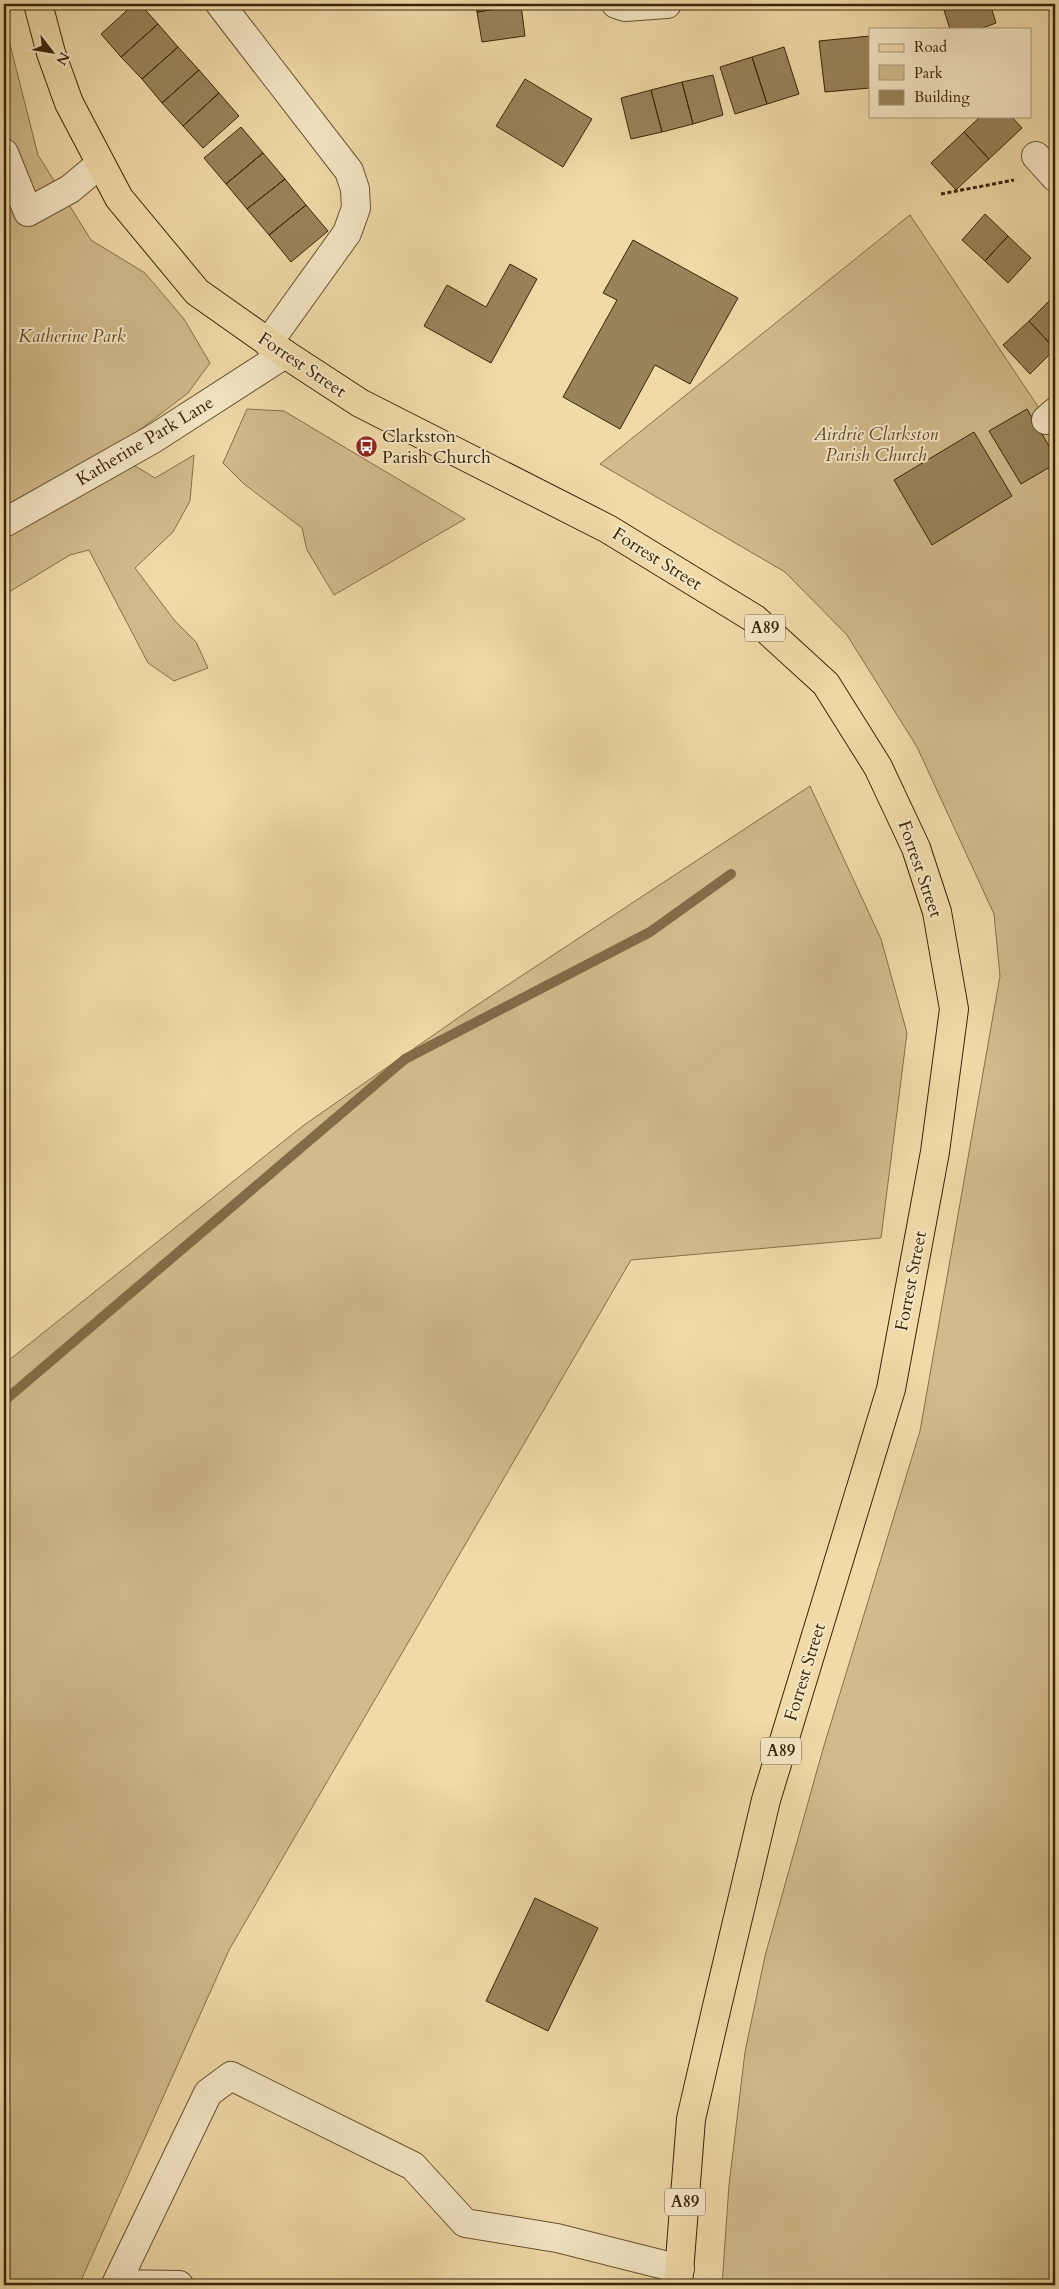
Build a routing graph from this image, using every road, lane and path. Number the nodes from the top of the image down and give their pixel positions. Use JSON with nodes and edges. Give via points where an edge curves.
{"nodes":[{"id":1,"x":38,"y":4,"type":"edge"},
{"id":2,"x":220,"y":4,"type":"edge"},
{"id":3,"x":616,"y":4,"type":"edge"},
{"id":4,"x":667,"y":4,"type":"edge"},
{"id":5,"x":4,"y":153,"type":"edge"},
{"id":6,"x":100,"y":164,"type":"junction"},
{"id":7,"x":1048,"y":168,"type":"edge"},
{"id":8,"x":941,"y":194,"type":"dead end"},
{"id":9,"x":276,"y":348,"type":"junction"},
{"id":10,"x":4,"y":523,"type":"edge"},
{"id":11,"x":679,"y":2277,"type":"edge"},
{"id":12,"x":179,"y":2285,"type":"edge"}],
"edges":[{"from":1,"to":6,"type":"main road","name":"Forrest Street","number":"A89","via":[[51,54],[69,103]]},
{"from":2,"to":9,"type":"street","via":[[349,170],[355,189],[356,208],[347,233]]},
{"from":3,"to":4,"type":"street","via":[[625,7]]},
{"from":5,"to":6,"type":"street","via":[[28,212],[70,189]]},
{"from":6,"to":9,"type":"main road","name":"Forrest Street","number":"A89","via":[[119,198],[197,292]]},
{"from":7,"to":8,"type":"path"},
{"from":9,"to":10,"type":"street","name":"Katherine Park Lane","via":[[153,439]]},
{"from":9,"to":11,"type":"main road","name":"Forrest Street","number":"A89","via":[[360,403],[608,529],[755,619],[826,684],[878,767],[916,848],[937,912],[954,1009],[936,1152],[891,1389],[766,1800],[691,2118]]},
{"from":11,"to":12,"type":"street","via":[[557,2238],[465,2223],[413,2166],[231,2076],[208,2093],[116,2284]]}]}
